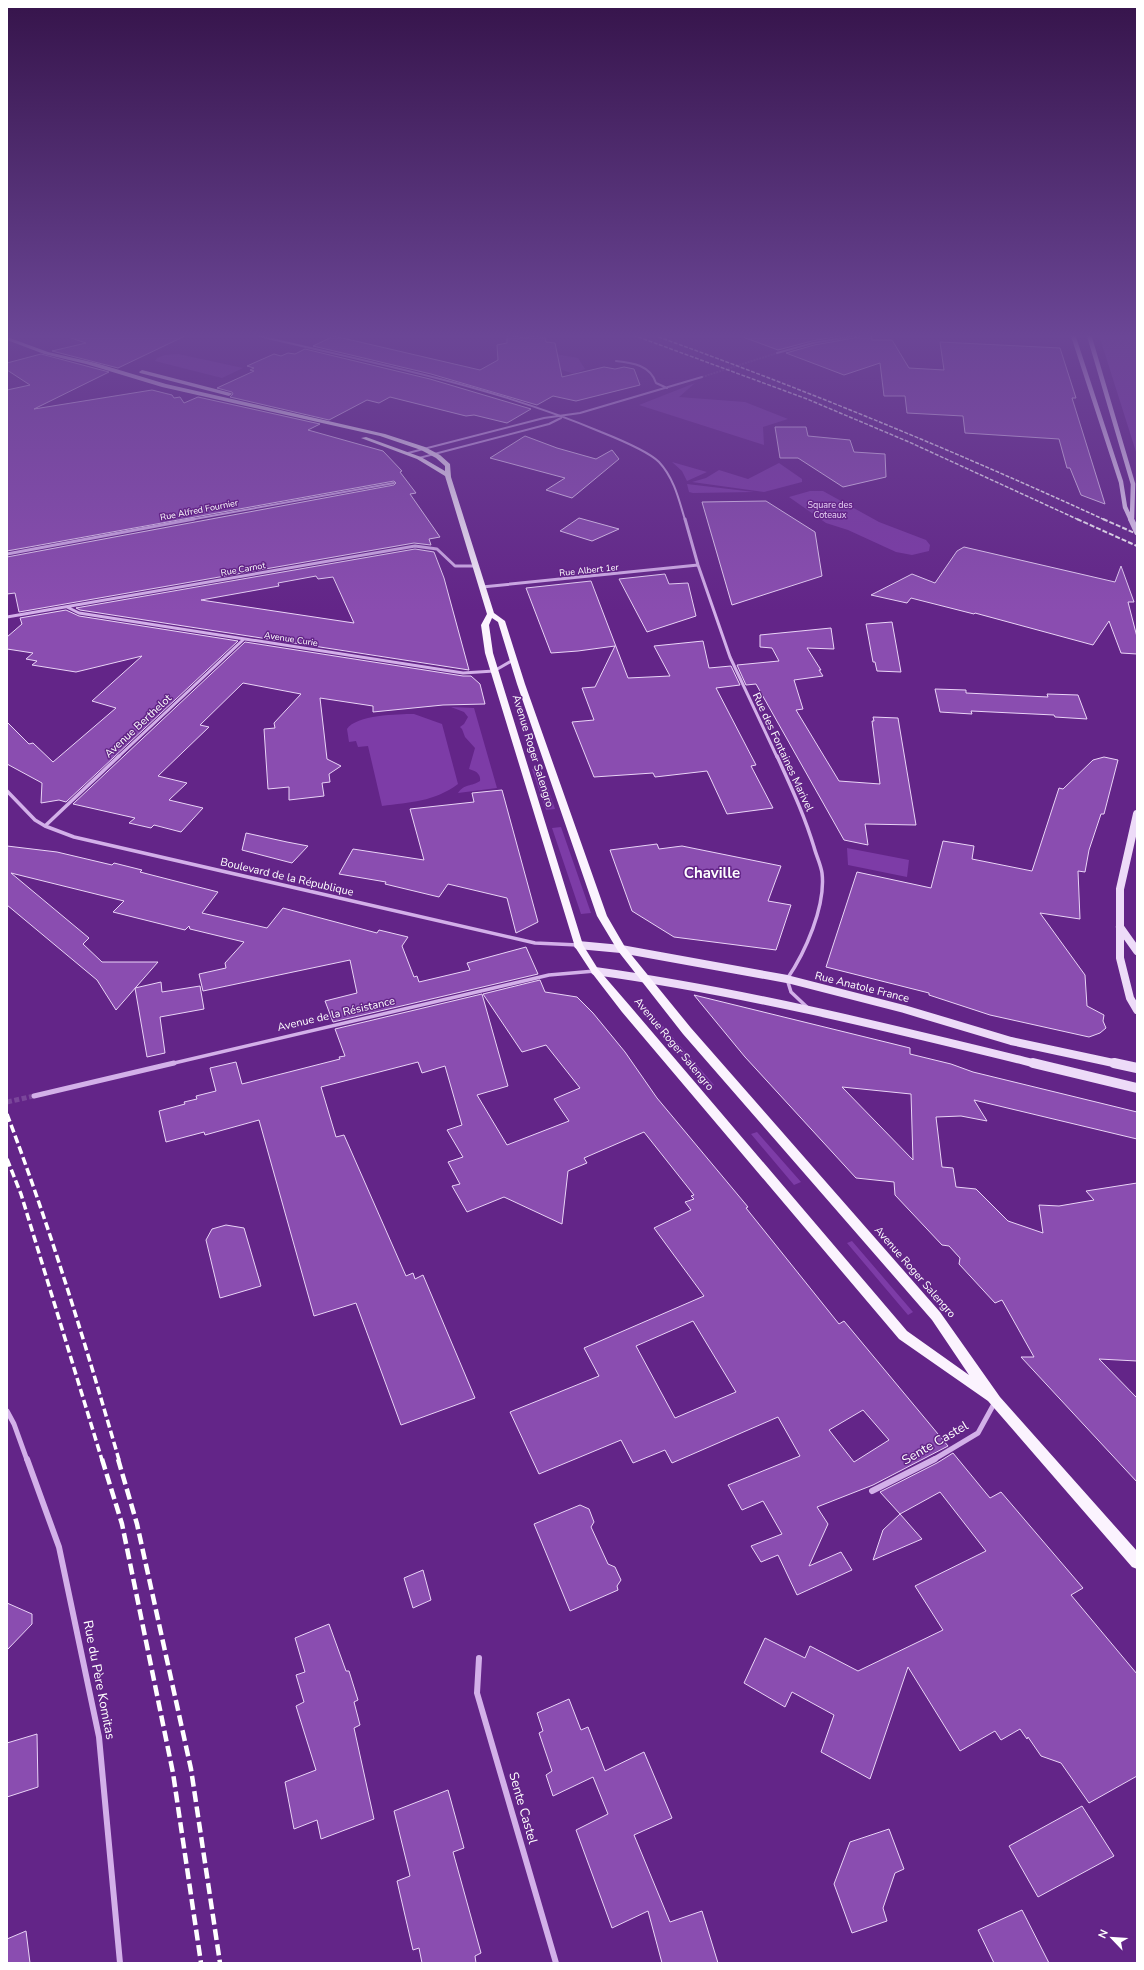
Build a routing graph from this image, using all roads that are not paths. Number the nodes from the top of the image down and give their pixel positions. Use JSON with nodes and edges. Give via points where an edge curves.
{"nodes":[{"id":1,"x":331,"y":427,"type":"edge"},
{"id":2,"x":347,"y":427,"type":"edge"},
{"id":3,"x":509,"y":427,"type":"edge"},
{"id":4,"x":538,"y":427,"type":"edge"},
{"id":5,"x":588,"y":427,"type":"edge"},
{"id":6,"x":1103,"y":427,"type":"edge"},
{"id":7,"x":1116,"y":427,"type":"edge"},
{"id":8,"x":422,"y":449,"type":"junction"},
{"id":9,"x":408,"y":453,"type":"junction"},
{"id":10,"x":434,"y":454,"type":"junction"},
{"id":11,"x":419,"y":458,"type":"junction"},
{"id":12,"x":448,"y":475,"type":"junction"},
{"id":13,"x":394,"y":483,"type":"dead end"},
{"id":14,"x":1132,"y":518,"type":"junction"},
{"id":15,"x":1137,"y":532,"type":"edge"},
{"id":16,"x":7,"y":554,"type":"edge"},
{"id":17,"x":698,"y":565,"type":"junction"},
{"id":18,"x":475,"y":566,"type":"junction"},
{"id":19,"x":482,"y":587,"type":"junction"},
{"id":20,"x":67,"y":607,"type":"junction"},
{"id":21,"x":491,"y":614,"type":"junction"},
{"id":22,"x":7,"y":617,"type":"edge"},
{"id":23,"x":244,"y":639,"type":"junction"},
{"id":24,"x":513,"y":660,"type":"junction"},
{"id":25,"x":494,"y":671,"type":"junction"},
{"id":26,"x":7,"y":791,"type":"edge"},
{"id":27,"x":1137,"y":814,"type":"edge"},
{"id":28,"x":45,"y":826,"type":"junction"},
{"id":29,"x":1120,"y":927,"type":"junction"},
{"id":30,"x":578,"y":945,"type":"junction"},
{"id":31,"x":621,"y":949,"type":"junction"},
{"id":32,"x":1137,"y":951,"type":"edge"},
{"id":33,"x":596,"y":971,"type":"junction"},
{"id":34,"x":646,"y":977,"type":"junction"},
{"id":35,"x":787,"y":979,"type":"junction"},
{"id":36,"x":808,"y":1008,"type":"junction"},
{"id":37,"x":1137,"y":1010,"type":"edge"},
{"id":38,"x":1137,"y":1068,"type":"edge"},
{"id":39,"x":1137,"y":1088,"type":"edge"},
{"id":40,"x":34,"y":1096,"type":"tunnel mouth"},
{"id":41,"x":995,"y":1401,"type":"junction"},
{"id":42,"x":7,"y":1411,"type":"edge"},
{"id":43,"x":872,"y":1491,"type":"dead end"},
{"id":44,"x":1137,"y":1562,"type":"edge"},
{"id":45,"x":479,"y":1658,"type":"dead end"},
{"id":46,"x":120,"y":1963,"type":"edge"},
{"id":47,"x":556,"y":1963,"type":"edge"}],
"edges":[{"from":1,"to":9,"type":"main road","name":"Avenue Roger Salengro"},
{"from":2,"to":8,"type":"main road","name":"Avenue Roger Salengro"},
{"from":3,"to":8,"type":"street"},
{"from":4,"to":10,"type":"street"},
{"from":5,"to":17,"type":"street","name":"Rue des Fontaines Marivel","via":[[645,453],[658,461],[667,471],[677,492]]},
{"from":6,"to":14,"type":"main road","via":[[1121,482],[1126,507]]},
{"from":7,"to":14,"type":"main road","via":[[1133,484]]},
{"from":8,"to":9,"type":"street"},
{"from":8,"to":10,"type":"main road","name":"Avenue Roger Salengro"},
{"from":9,"to":11,"type":"main road","name":"Avenue Roger Salengro"},
{"from":10,"to":11,"type":"street"},
{"from":10,"to":12,"type":"main road","name":"Avenue Roger Salengro","via":[[448,465]]},
{"from":11,"to":12,"type":"main road","name":"Avenue Roger Salengro"},
{"from":12,"to":18,"type":"main road","name":"Avenue Roger Salengro"},
{"from":13,"to":16,"type":"street","name":"Rue Alfred Fournier"},
{"from":14,"to":15,"type":"main road"},
{"from":17,"to":19,"type":"street","name":"Rue Albert 1er"},
{"from":17,"to":35,"type":"street","name":"Rue des Fontaines Marivel","via":[[730,657],[803,812],[822,873],[817,914],[799,962]]},
{"from":18,"to":19,"type":"main road","name":"Avenue Roger Salengro"},
{"from":18,"to":20,"type":"street","name":"Rue Carnot","via":[[454,566],[437,549],[416,546]]},
{"from":19,"to":21,"type":"main road","name":"Avenue Roger Salengro"},
{"from":20,"to":22,"type":"street","name":"Rue Carnot"},
{"from":20,"to":23,"type":"street","name":"Avenue Curie","via":[[79,613]]},
{"from":21,"to":24,"type":"main road","name":"Avenue Roger Salengro","via":[[502,621]]},
{"from":21,"to":25,"type":"main road","name":"Avenue Roger Salengro","via":[[485,625]]},
{"from":23,"to":25,"type":"street","name":"Avenue Curie","via":[[463,673]]},
{"from":23,"to":28,"type":"street","name":"Avenue Berthelot"},
{"from":24,"to":25,"type":"street","name":"Avenue Curie"},
{"from":24,"to":31,"type":"main road","name":"Avenue Roger Salengro","via":[[602,916]]},
{"from":25,"to":30,"type":"main road","name":"Avenue Roger Salengro"},
{"from":26,"to":28,"type":"street","name":"Boulevard de la République","via":[[35,820]]},
{"from":27,"to":29,"type":"main road","via":[[1120,889]]},
{"from":28,"to":30,"type":"street","name":"Boulevard de la République","via":[[74,837],[535,943]]},
{"from":29,"to":32,"type":"main road"},
{"from":29,"to":37,"type":"main road","via":[[1120,958],[1130,998]]},
{"from":30,"to":31,"type":"main road","name":"Rue Anatole France"},
{"from":30,"to":33,"type":"main road","name":"Avenue Roger Salengro"},
{"from":31,"to":34,"type":"main road","name":"Avenue Roger Salengro"},
{"from":31,"to":35,"type":"main road","name":"Rue Anatole France"},
{"from":33,"to":34,"type":"main road","name":"Avenue de la Résistance"},
{"from":33,"to":40,"type":"street","name":"Avenue de la Résistance","via":[[549,974]]},
{"from":33,"to":41,"type":"main road","name":"Avenue Roger Salengro","via":[[903,1335]]},
{"from":34,"to":36,"type":"main road"},
{"from":34,"to":41,"type":"main road","name":"Avenue Roger Salengro","via":[[697,1043],[936,1316]]},
{"from":35,"to":36,"type":"street","via":[[791,992]]},
{"from":35,"to":38,"type":"main road","name":"Rue Anatole France","via":[[904,1009],[1011,1041]]},
{"from":36,"to":39,"type":"main road"},
{"from":41,"to":43,"type":"street","name":"Sente Castel","via":[[978,1433]]},
{"from":41,"to":44,"type":"main road","name":"Avenue Roger Salengro"},
{"from":42,"to":46,"type":"street","name":"Rue du Père Komitas","via":[[59,1547],[99,1737]]},
{"from":45,"to":47,"type":"street","name":"Sente Castel","via":[[477,1693]]}]}
